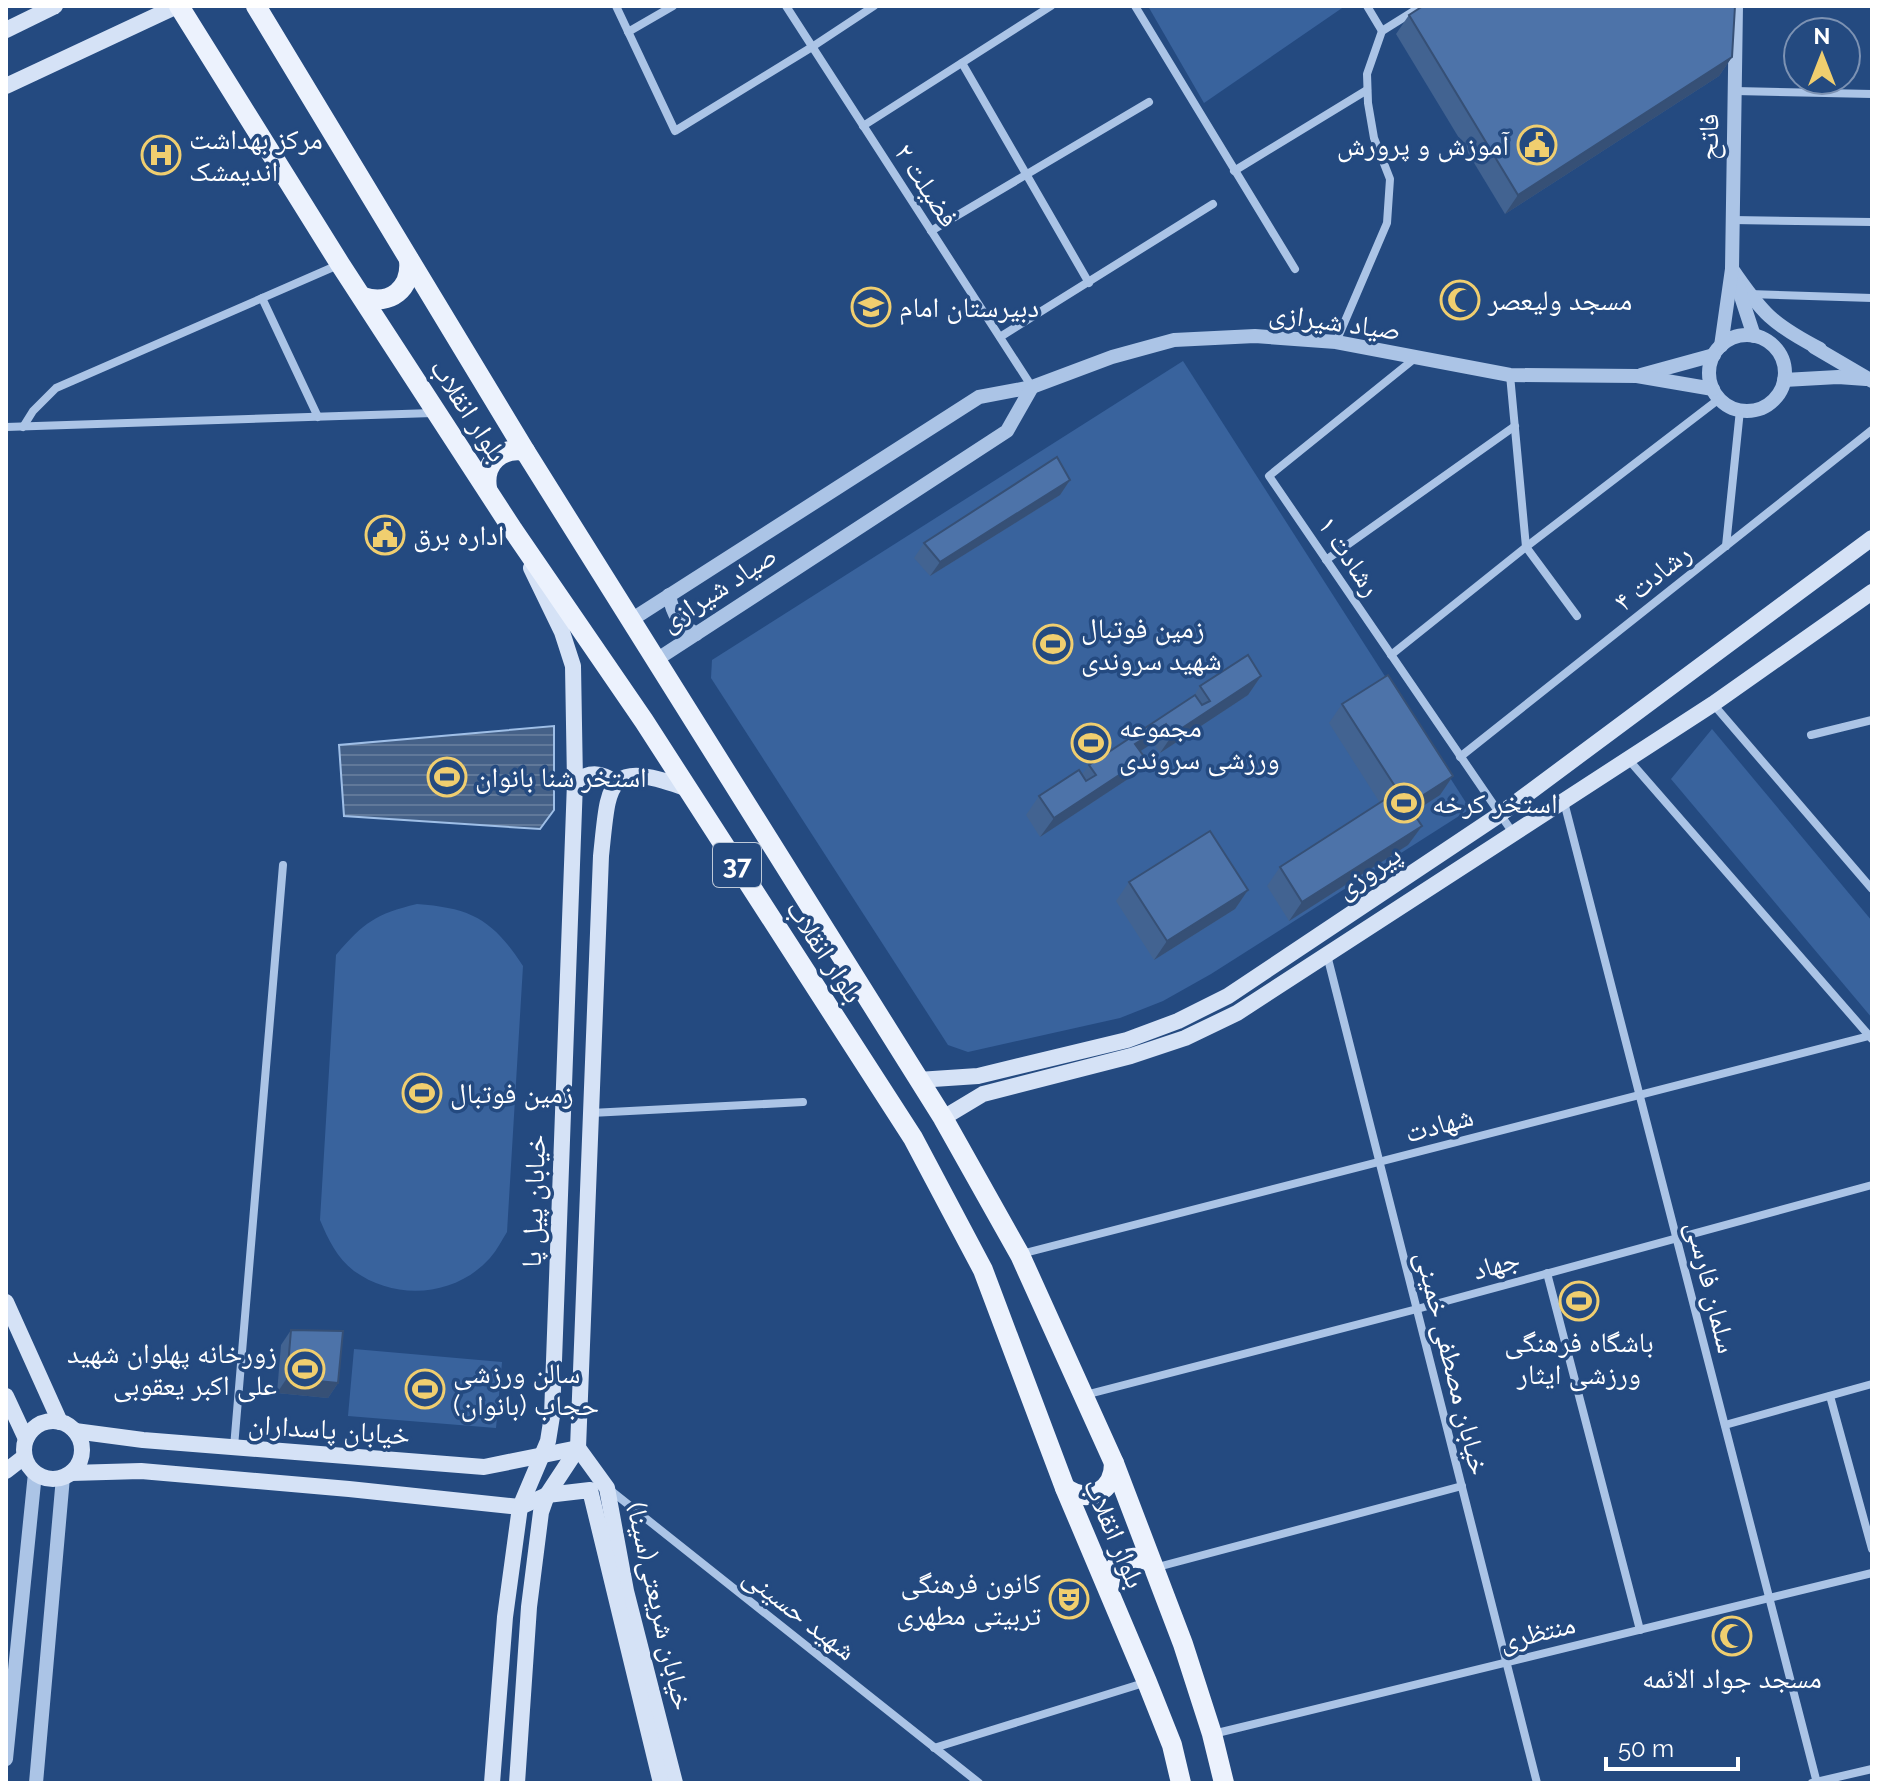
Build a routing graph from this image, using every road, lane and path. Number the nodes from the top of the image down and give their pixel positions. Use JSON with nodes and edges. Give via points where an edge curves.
{"nodes":[{"id":1,"x":55,"y":6,"type":"edge"},
{"id":2,"x":178,"y":6,"type":"edge"},
{"id":3,"x":256,"y":6,"type":"edge"},
{"id":4,"x":616,"y":6,"type":"edge"},
{"id":5,"x":673,"y":6,"type":"edge"},
{"id":6,"x":786,"y":6,"type":"edge"},
{"id":7,"x":874,"y":6,"type":"edge"},
{"id":8,"x":1051,"y":6,"type":"edge"},
{"id":9,"x":1135,"y":6,"type":"edge"},
{"id":10,"x":1367,"y":6,"type":"edge"},
{"id":11,"x":1422,"y":6,"type":"edge"},
{"id":12,"x":1736,"y":6,"type":"edge"},
{"id":13,"x":6,"y":30,"type":"edge"},
{"id":14,"x":1382,"y":31,"type":"junction"},
{"id":15,"x":628,"y":32,"type":"junction"},
{"id":16,"x":812,"y":47,"type":"junction"},
{"id":17,"x":962,"y":63,"type":"junction"},
{"id":18,"x":6,"y":86,"type":"edge"},
{"id":19,"x":1367,"y":90,"type":"junction"},
{"id":20,"x":1735,"y":91,"type":"junction"},
{"id":21,"x":1872,"y":94,"type":"edge"},
{"id":22,"x":1149,"y":102,"type":"dead end"},
{"id":23,"x":863,"y":126,"type":"junction"},
{"id":24,"x":1234,"y":171,"type":"junction"},
{"id":25,"x":1026,"y":175,"type":"junction"},
{"id":26,"x":1213,"y":204,"type":"dead end"},
{"id":27,"x":1732,"y":220,"type":"junction"},
{"id":28,"x":1872,"y":222,"type":"edge"},
{"id":29,"x":931,"y":231,"type":"junction"},
{"id":30,"x":409,"y":260,"type":"junction"},
{"id":31,"x":340,"y":264,"type":"junction"},
{"id":32,"x":1295,"y":269,"type":"dead end"},
{"id":33,"x":1732,"y":269,"type":"junction"},
{"id":34,"x":1089,"y":283,"type":"junction"},
{"id":35,"x":1749,"y":294,"type":"junction"},
{"id":36,"x":363,"y":297,"type":"junction"},
{"id":37,"x":262,"y":298,"type":"junction"},
{"id":38,"x":1872,"y":298,"type":"edge"},
{"id":39,"x":1000,"y":337,"type":"junction"},
{"id":40,"x":1760,"y":338,"type":"junction"},
{"id":41,"x":1336,"y":342,"type":"junction"},
{"id":42,"x":1820,"y":349,"type":"junction"},
{"id":43,"x":1718,"y":350,"type":"junction"},
{"id":44,"x":1414,"y":359,"type":"junction"},
{"id":45,"x":1510,"y":375,"type":"junction"},
{"id":46,"x":1637,"y":376,"type":"junction"},
{"id":47,"x":1784,"y":380,"type":"junction"},
{"id":48,"x":1871,"y":380,"type":"edge"},
{"id":49,"x":1032,"y":387,"type":"junction"},
{"id":50,"x":1716,"y":394,"type":"junction"},
{"id":51,"x":1740,"y":410,"type":"junction"},
{"id":52,"x":437,"y":413,"type":"junction"},
{"id":53,"x":318,"y":417,"type":"junction"},
{"id":54,"x":1515,"y":426,"type":"junction"},
{"id":55,"x":6,"y":427,"type":"edge"},
{"id":56,"x":23,"y":427,"type":"junction"},
{"id":57,"x":1872,"y":430,"type":"edge"},
{"id":58,"x":525,"y":451,"type":"junction"},
{"id":59,"x":487,"y":488,"type":"junction"},
{"id":60,"x":513,"y":530,"type":"junction"},
{"id":61,"x":1872,"y":538,"type":"edge"},
{"id":62,"x":1726,"y":546,"type":"junction"},
{"id":63,"x":1526,"y":547,"type":"junction"},
{"id":64,"x":1326,"y":560,"type":"junction"},
{"id":65,"x":1872,"y":592,"type":"edge"},
{"id":66,"x":669,"y":595,"type":"junction"},
{"id":67,"x":1577,"y":616,"type":"dead end"},
{"id":68,"x":631,"y":620,"type":"junction"},
{"id":69,"x":696,"y":634,"type":"junction"},
{"id":70,"x":1391,"y":655,"type":"junction"},
{"id":71,"x":656,"y":660,"type":"junction"},
{"id":72,"x":1713,"y":704,"type":"junction"},
{"id":73,"x":1872,"y":720,"type":"edge"},
{"id":74,"x":1811,"y":735,"type":"dead end"},
{"id":75,"x":1460,"y":757,"type":"junction"},
{"id":76,"x":1628,"y":759,"type":"junction"},
{"id":77,"x":575,"y":782,"type":"junction"},
{"id":78,"x":616,"y":783,"type":"junction"},
{"id":79,"x":688,"y":789,"type":"junction"},
{"id":80,"x":1564,"y":801,"type":"junction"},
{"id":81,"x":1499,"y":815,"type":"junction"},
{"id":82,"x":1514,"y":834,"type":"junction"},
{"id":83,"x":283,"y":865,"type":"dead end"},
{"id":84,"x":1872,"y":889,"type":"edge"},
{"id":85,"x":1327,"y":955,"type":"junction"},
{"id":86,"x":1870,"y":1037,"type":"edge"},
{"id":87,"x":918,"y":1080,"type":"junction"},
{"id":88,"x":1639,"y":1094,"type":"junction"},
{"id":89,"x":803,"y":1102,"type":"dead end"},
{"id":90,"x":590,"y":1113,"type":"junction"},
{"id":91,"x":943,"y":1118,"type":"junction"},
{"id":92,"x":1380,"y":1163,"type":"junction"},
{"id":93,"x":1872,"y":1185,"type":"edge"},
{"id":94,"x":1677,"y":1238,"type":"junction"},
{"id":95,"x":1020,"y":1255,"type":"junction"},
{"id":96,"x":1547,"y":1273,"type":"junction"},
{"id":97,"x":6,"y":1302,"type":"edge"},
{"id":98,"x":1417,"y":1309,"type":"junction"},
{"id":99,"x":1872,"y":1384,"type":"edge"},
{"id":100,"x":1085,"y":1395,"type":"junction"},
{"id":101,"x":6,"y":1396,"type":"edge"},
{"id":102,"x":1830,"y":1396,"type":"junction"},
{"id":103,"x":60,"y":1422,"type":"junction"},
{"id":104,"x":1725,"y":1425,"type":"junction"},
{"id":105,"x":75,"y":1431,"type":"junction"},
{"id":106,"x":26,"y":1439,"type":"junction"},
{"id":107,"x":234,"y":1447,"type":"junction"},
{"id":108,"x":578,"y":1448,"type":"junction"},
{"id":109,"x":540,"y":1454,"type":"junction"},
{"id":110,"x":24,"y":1457,"type":"junction"},
{"id":111,"x":1114,"y":1463,"type":"junction"},
{"id":112,"x":6,"y":1471,"type":"edge"},
{"id":113,"x":35,"y":1473,"type":"junction"},
{"id":114,"x":67,"y":1475,"type":"junction"},
{"id":115,"x":1462,"y":1486,"type":"junction"},
{"id":116,"x":607,"y":1488,"type":"junction"},
{"id":117,"x":1065,"y":1488,"type":"junction"},
{"id":118,"x":590,"y":1490,"type":"junction"},
{"id":119,"x":547,"y":1495,"type":"junction"},
{"id":120,"x":520,"y":1507,"type":"junction"},
{"id":121,"x":1872,"y":1549,"type":"edge"},
{"id":122,"x":1152,"y":1564,"type":"junction"},
{"id":123,"x":1872,"y":1573,"type":"edge"},
{"id":124,"x":1109,"y":1590,"type":"junction"},
{"id":125,"x":1769,"y":1598,"type":"junction"},
{"id":126,"x":1640,"y":1630,"type":"junction"},
{"id":127,"x":1506,"y":1662,"type":"junction"},
{"id":128,"x":1147,"y":1682,"type":"junction"},
{"id":129,"x":1212,"y":1734,"type":"junction"},
{"id":130,"x":934,"y":1748,"type":"junction"},
{"id":131,"x":6,"y":1759,"type":"edge"},
{"id":132,"x":1872,"y":1769,"type":"edge"},
{"id":133,"x":36,"y":1783,"type":"edge"},
{"id":134,"x":492,"y":1783,"type":"edge"},
{"id":135,"x":517,"y":1783,"type":"edge"},
{"id":136,"x":661,"y":1783,"type":"edge"},
{"id":137,"x":675,"y":1783,"type":"edge"},
{"id":138,"x":979,"y":1783,"type":"edge"},
{"id":139,"x":1181,"y":1783,"type":"edge"},
{"id":140,"x":1224,"y":1783,"type":"edge"},
{"id":141,"x":1537,"y":1783,"type":"edge"},
{"id":142,"x":1815,"y":1783,"type":"edge"}],
"edges":[{"from":1,"to":13,"type":"main road"},
{"from":2,"to":18,"type":"main road"},
{"from":2,"to":31,"type":"main road","name":"بلوار انقلاب","number":"37"},
{"from":3,"to":30,"type":"main road","name":"بلوار انقلاب","number":"37"},
{"from":4,"to":15,"type":"street"},
{"from":5,"to":15,"type":"street"},
{"from":6,"to":16,"type":"street","name":"فضیلت ۲"},
{"from":7,"to":16,"type":"street"},
{"from":8,"to":17,"type":"street"},
{"from":9,"to":24,"type":"street"},
{"from":10,"to":14,"type":"street"},
{"from":11,"to":14,"type":"street"},
{"from":12,"to":20,"type":"street","name":"فاتح"},
{"from":14,"to":19,"type":"street"},
{"from":15,"to":16,"type":"street","via":[[675,131]]},
{"from":16,"to":23,"type":"street","name":"فضیلت ۲"},
{"from":17,"to":23,"type":"street"},
{"from":17,"to":25,"type":"street"},
{"from":19,"to":24,"type":"street"},
{"from":19,"to":41,"type":"street","via":[[1374,138],[1390,179],[1387,223]]},
{"from":20,"to":21,"type":"street"},
{"from":20,"to":27,"type":"street","name":"فاتح"},
{"from":22,"to":25,"type":"street"},
{"from":23,"to":29,"type":"street","name":"فضیلت ۲"},
{"from":24,"to":32,"type":"street"},
{"from":25,"to":29,"type":"street"},
{"from":25,"to":34,"type":"street"},
{"from":26,"to":34,"type":"street"},
{"from":27,"to":28,"type":"street"},
{"from":27,"to":33,"type":"street","name":"فاتح"},
{"from":29,"to":39,"type":"street","name":"فضیلت ۲"},
{"from":30,"to":36,"type":"main road","via":[[402,290],[384,300]]},
{"from":30,"to":58,"type":"main road","name":"بلوار انقلاب","number":"37"},
{"from":31,"to":36,"type":"main road","name":"بلوار انقلاب","number":"37"},
{"from":31,"to":37,"type":"street"},
{"from":33,"to":35,"type":"street"},
{"from":33,"to":40,"type":"street"},
{"from":33,"to":43,"type":"street"},
{"from":34,"to":39,"type":"street"},
{"from":35,"to":38,"type":"street"},
{"from":35,"to":42,"type":"street","via":[[1785,331]]},
{"from":36,"to":52,"type":"main road","name":"بلوار انقلاب","number":"37"},
{"from":37,"to":53,"type":"street"},
{"from":37,"to":56,"type":"street","via":[[56,388]]},
{"from":39,"to":49,"type":"street","name":"فضیلت ۲"},
{"from":40,"to":42,"type":"street"},
{"from":40,"to":43,"type":"street","via":[[1743,336]]},
{"from":40,"to":47,"type":"street","via":[[1782,357]]},
{"from":41,"to":44,"type":"street","name":"صیاد شیرازی"},
{"from":41,"to":49,"type":"street","name":"صیاد شیرازی","via":[[1255,336],[1174,340]]},
{"from":42,"to":48,"type":"street"},
{"from":43,"to":46,"type":"street"},
{"from":43,"to":50,"type":"street","via":[[1710,366]]},
{"from":44,"to":45,"type":"street","name":"صیاد شیرازی"},
{"from":44,"to":64,"type":"street","name":"رشادت ۱","via":[[1269,476]]},
{"from":45,"to":46,"type":"street","name":"صیاد شیرازی"},
{"from":45,"to":54,"type":"street"},
{"from":46,"to":50,"type":"street"},
{"from":47,"to":48,"type":"street"},
{"from":47,"to":51,"type":"street","via":[[1763,408]]},
{"from":49,"to":66,"type":"street","name":"صیاد شیرازی","via":[[979,397]]},
{"from":49,"to":69,"type":"street","name":"صیاد شیرازی","via":[[1007,431]]},
{"from":50,"to":51,"type":"street"},
{"from":50,"to":63,"type":"street"},
{"from":51,"to":62,"type":"street"},
{"from":52,"to":53,"type":"street"},
{"from":52,"to":59,"type":"main road","name":"بلوار انقلاب","number":"37"},
{"from":53,"to":56,"type":"street"},
{"from":54,"to":63,"type":"street"},
{"from":54,"to":64,"type":"street"},
{"from":55,"to":56,"type":"street"},
{"from":57,"to":62,"type":"street","name":"رشادت ۴"},
{"from":58,"to":59,"type":"main road","via":[[515,449],[495,458],[485,477]]},
{"from":58,"to":68,"type":"main road","name":"بلوار انقلاب","number":"37"},
{"from":59,"to":60,"type":"main road","name":"بلوار انقلاب","number":"37"},
{"from":60,"to":77,"type":"main road","name":"خیابان پیل پا","via":[[573,666]]},
{"from":60,"to":79,"type":"main road","name":"بلوار انقلاب","number":"37"},
{"from":61,"to":81,"type":"main road","name":"پیروزی"},
{"from":62,"to":75,"type":"street","name":"رشادت ۴"},
{"from":63,"to":67,"type":"street"},
{"from":63,"to":70,"type":"street"},
{"from":64,"to":70,"type":"street","name":"رشادت ۱"},
{"from":65,"to":72,"type":"main road","name":"پیروزی"},
{"from":66,"to":68,"type":"street","name":"صیاد شیرازی"},
{"from":66,"to":69,"type":"street","via":[[681,625]]},
{"from":68,"to":71,"type":"main road","name":"بلوار انقلاب","number":"37"},
{"from":69,"to":71,"type":"street","name":"صیاد شیرازی"},
{"from":70,"to":75,"type":"street","name":"رشادت ۱"},
{"from":71,"to":87,"type":"main road","name":"بلوار انقلاب","number":"37"},
{"from":72,"to":76,"type":"main road","name":"پیروزی"},
{"from":72,"to":84,"type":"street"},
{"from":73,"to":74,"type":"street"},
{"from":75,"to":81,"type":"street","name":"رشادت ۱"},
{"from":76,"to":80,"type":"main road","name":"پیروزی"},
{"from":76,"to":86,"type":"street"},
{"from":77,"to":78,"type":"main road","via":[[600,774]]},
{"from":77,"to":109,"type":"main road","name":"خیابان پیل پا","via":[[552,1416]]},
{"from":78,"to":79,"type":"main road","via":[[631,775]]},
{"from":78,"to":90,"type":"main road","name":"خیابان پیل پا","via":[[608,795],[601,856]]},
{"from":79,"to":117,"type":"main road","name":"بلوار انقلاب","number":"37","via":[[913,1138],[983,1270]]},
{"from":80,"to":82,"type":"main road","name":"پیروزی"},
{"from":80,"to":88,"type":"street","name":"سلمان فارسی"},
{"from":81,"to":82,"type":"street","name":"رشادت ۱"},
{"from":81,"to":87,"type":"main road","name":"پیروزی","via":[[1228,996],[1178,1021],[1127,1040],[978,1076]]},
{"from":82,"to":85,"type":"main road","name":"پیروزی"},
{"from":83,"to":107,"type":"street"},
{"from":85,"to":91,"type":"main road","name":"پیروزی","via":[[1237,1013],[1185,1038],[983,1094]]},
{"from":85,"to":92,"type":"street","name":"خیابان مصطفی خمینی"},
{"from":86,"to":88,"type":"street","name":"شهادت"},
{"from":87,"to":91,"type":"main road","name":"بلوار انقلاب","number":"37"},
{"from":88,"to":92,"type":"street","name":"شهادت"},
{"from":88,"to":94,"type":"street","name":"سلمان فارسی"},
{"from":89,"to":90,"type":"street"},
{"from":90,"to":108,"type":"main road","name":"خیابان پیل پا"},
{"from":91,"to":95,"type":"main road","name":"بلوار انقلاب","number":"37"},
{"from":92,"to":95,"type":"street","name":"شهادت"},
{"from":92,"to":98,"type":"street","name":"خیابان مصطفی خمینی"},
{"from":93,"to":94,"type":"street","name":"جهاد"},
{"from":94,"to":96,"type":"street","name":"جهاد"},
{"from":94,"to":104,"type":"street","name":"سلمان فارسی"},
{"from":95,"to":100,"type":"main road","name":"بلوار انقلاب","number":"37"},
{"from":96,"to":98,"type":"street","name":"جهاد"},
{"from":96,"to":126,"type":"street"},
{"from":97,"to":103,"type":"main road"},
{"from":98,"to":100,"type":"street","name":"جهاد"},
{"from":98,"to":115,"type":"street","name":"خیابان مصطفی خمینی"},
{"from":99,"to":102,"type":"street"},
{"from":100,"to":111,"type":"main road","name":"بلوار انقلاب","number":"37"},
{"from":101,"to":106,"type":"main road"},
{"from":102,"to":104,"type":"street"},
{"from":102,"to":121,"type":"street"},
{"from":103,"to":105,"type":"main road"},
{"from":103,"to":106,"type":"main road","via":[[43,1423]]},
{"from":104,"to":125,"type":"street","name":"سلمان فارسی"},
{"from":105,"to":107,"type":"main road","name":"خیابان پاسداران"},
{"from":105,"to":114,"type":"main road","via":[[81,1457]]},
{"from":106,"to":110,"type":"main road"},
{"from":107,"to":109,"type":"main road","name":"خیابان پاسداران","via":[[484,1467]]},
{"from":108,"to":109,"type":"main road","name":"خیابان پاسداران"},
{"from":108,"to":116,"type":"main road","name":"خیابان شریعتی(سینا)"},
{"from":108,"to":119,"type":"main road"},
{"from":109,"to":120,"type":"main road","name":"خیابان پیل پا"},
{"from":110,"to":112,"type":"main road"},
{"from":110,"to":113,"type":"main road"},
{"from":111,"to":117,"type":"main road","via":[[1111,1481],[1099,1493],[1081,1496]]},
{"from":111,"to":122,"type":"main road","name":"بلوار انقلاب","number":"37"},
{"from":113,"to":114,"type":"main road","via":[[54,1479]]},
{"from":113,"to":131,"type":"street"},
{"from":114,"to":120,"type":"main road","name":"خیابان پاسداران","via":[[141,1471]]},
{"from":114,"to":133,"type":"street"},
{"from":115,"to":122,"type":"street"},
{"from":115,"to":127,"type":"street","name":"خیابان مصطفی خمینی"},
{"from":116,"to":118,"type":"street"},
{"from":116,"to":130,"type":"street","name":"شهید حسینی"},
{"from":116,"to":137,"type":"main road","name":"خیابان شریعتی(سینا)","via":[[626,1591]]},
{"from":117,"to":124,"type":"main road","name":"بلوار انقلاب","number":"37"},
{"from":118,"to":119,"type":"main road","name":"خیابان شریعتی(سینا)"},
{"from":118,"to":136,"type":"main road","name":"خیابان شریعتی(سینا)"},
{"from":119,"to":120,"type":"main road"},
{"from":119,"to":135,"type":"main road","via":[[529,1607]]},
{"from":120,"to":134,"type":"main road","name":"خیابان پیل پا"},
{"from":122,"to":124,"type":"main road","via":[[1133,1557],[1116,1565]]},
{"from":122,"to":129,"type":"main road","name":"بلوار انقلاب","number":"37"},
{"from":123,"to":125,"type":"street","name":"منتظری"},
{"from":124,"to":128,"type":"main road","name":"بلوار انقلاب","number":"37"},
{"from":125,"to":126,"type":"street","name":"منتظری"},
{"from":125,"to":142,"type":"street","name":"سلمان فارسی"},
{"from":126,"to":127,"type":"street","name":"منتظری"},
{"from":127,"to":129,"type":"street","name":"منتظری"},
{"from":127,"to":141,"type":"street","name":"خیابان مصطفی خمینی"},
{"from":128,"to":130,"type":"street"},
{"from":128,"to":139,"type":"main road","name":"بلوار انقلاب","number":"37"},
{"from":129,"to":140,"type":"main road","name":"بلوار انقلاب","number":"37"},
{"from":130,"to":138,"type":"street","name":"شهید حسینی"},
{"from":132,"to":142,"type":"street"}]}
